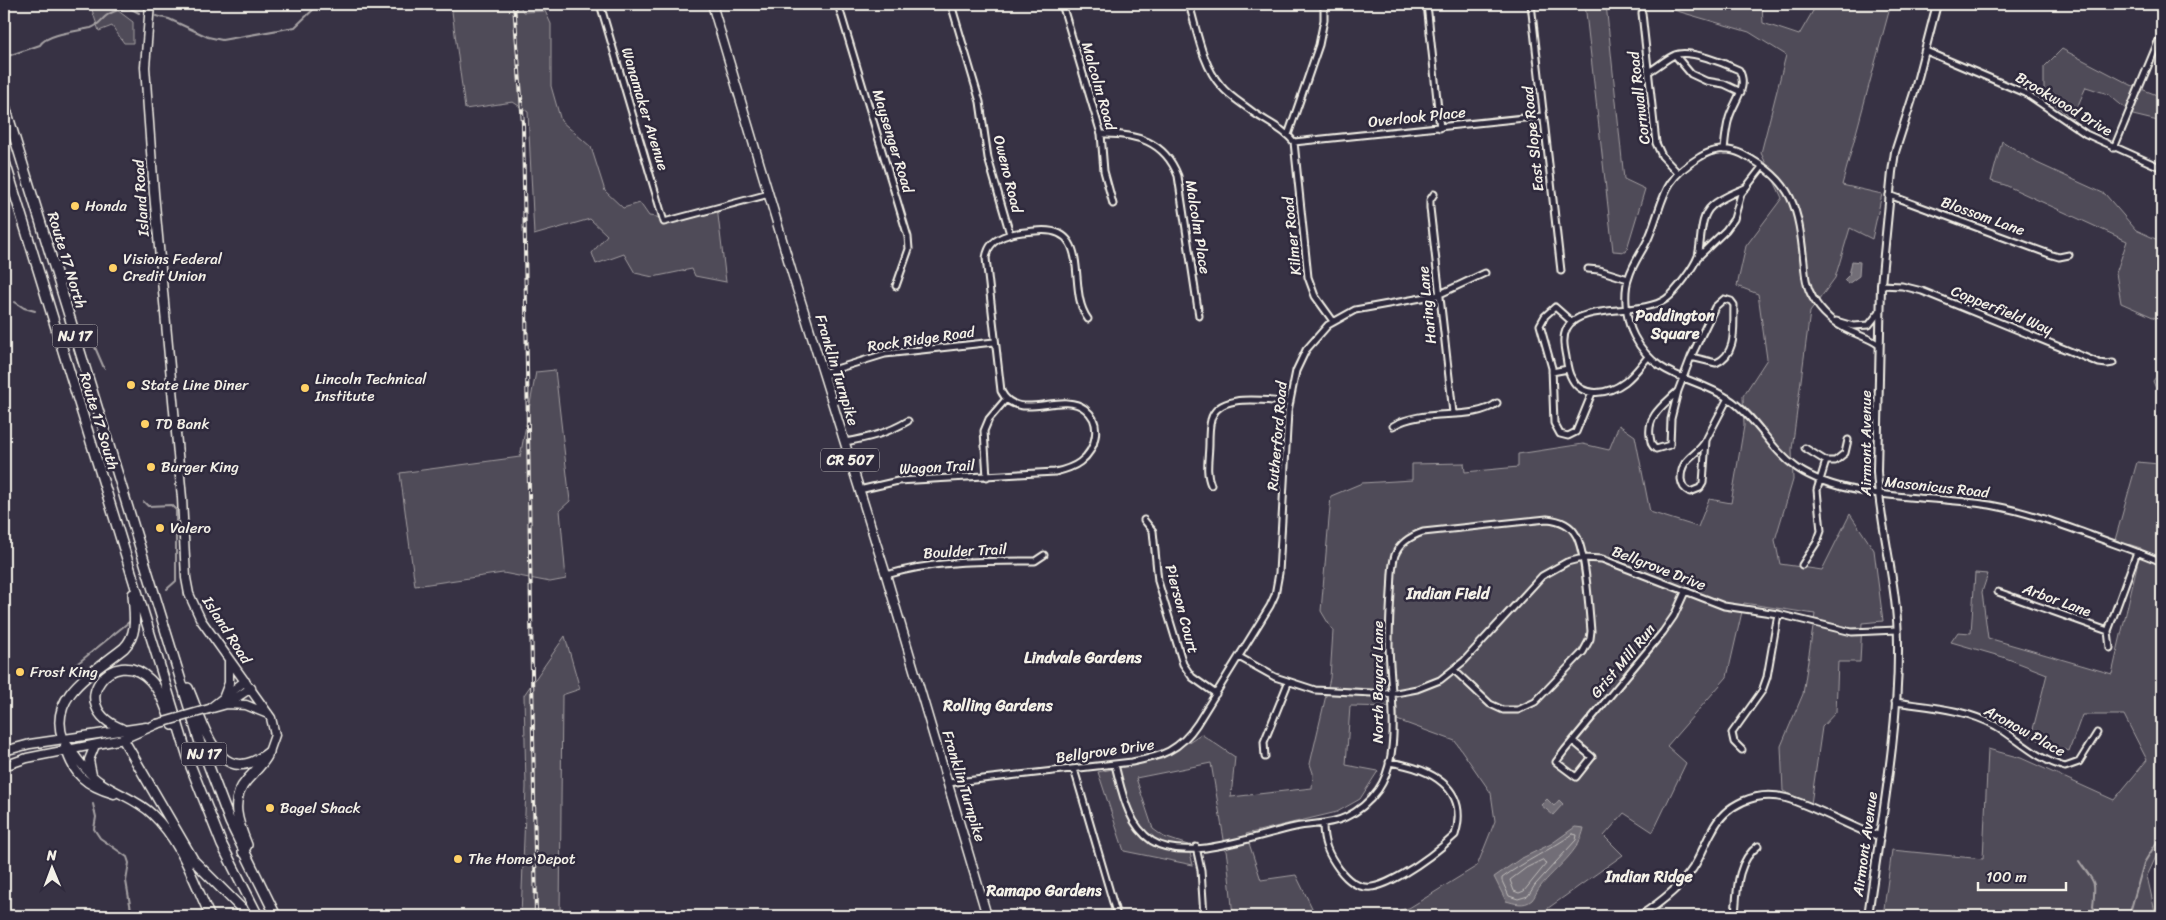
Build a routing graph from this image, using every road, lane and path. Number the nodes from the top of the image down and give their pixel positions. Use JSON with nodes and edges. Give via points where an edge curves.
{"nodes":[{"id":1,"x":150,"y":4,"type":"edge"},
{"id":2,"x":600,"y":4,"type":"edge"},
{"id":3,"x":712,"y":4,"type":"edge"},
{"id":4,"x":838,"y":4,"type":"edge"},
{"id":5,"x":951,"y":4,"type":"edge"},
{"id":6,"x":1062,"y":4,"type":"edge"},
{"id":7,"x":1189,"y":4,"type":"edge"},
{"id":8,"x":1324,"y":4,"type":"edge"},
{"id":9,"x":1427,"y":4,"type":"edge"},
{"id":10,"x":1531,"y":4,"type":"edge"},
{"id":11,"x":1937,"y":4,"type":"edge"},
{"id":12,"x":1642,"y":13,"type":"dead end"},
{"id":13,"x":2158,"y":42,"type":"dead end"},
{"id":14,"x":1926,"y":51,"type":"junction"},
{"id":15,"x":1675,"y":55,"type":"junction"},
{"id":16,"x":1648,"y":72,"type":"junction"},
{"id":17,"x":1741,"y":92,"type":"junction"},
{"id":18,"x":4,"y":103,"type":"edge"},
{"id":19,"x":1542,"y":116,"type":"junction"},
{"id":20,"x":1440,"y":128,"type":"junction"},
{"id":21,"x":1102,"y":134,"type":"junction"},
{"id":22,"x":1288,"y":135,"type":"junction"},
{"id":23,"x":1294,"y":142,"type":"junction"},
{"id":24,"x":2114,"y":148,"type":"junction"},
{"id":25,"x":1724,"y":150,"type":"junction"},
{"id":26,"x":4,"y":159,"type":"edge"},
{"id":27,"x":1762,"y":167,"type":"junction"},
{"id":28,"x":2162,"y":168,"type":"edge"},
{"id":29,"x":1677,"y":172,"type":"junction"},
{"id":30,"x":1745,"y":188,"type":"junction"},
{"id":31,"x":769,"y":194,"type":"junction"},
{"id":32,"x":1434,"y":194,"type":"dead end"},
{"id":33,"x":1889,"y":195,"type":"junction"},
{"id":34,"x":1113,"y":204,"type":"dead end"},
{"id":35,"x":1010,"y":234,"type":"junction"},
{"id":36,"x":2069,"y":255,"type":"dead end"},
{"id":37,"x":1697,"y":258,"type":"junction"},
{"id":38,"x":1588,"y":269,"type":"dead end"},
{"id":39,"x":1561,"y":271,"type":"dead end"},
{"id":40,"x":1485,"y":273,"type":"dead end"},
{"id":41,"x":1628,"y":279,"type":"junction"},
{"id":42,"x":1880,"y":285,"type":"junction"},
{"id":43,"x":896,"y":286,"type":"dead end"},
{"id":44,"x":1438,"y":295,"type":"junction"},
{"id":45,"x":1627,"y":309,"type":"junction"},
{"id":46,"x":1880,"y":310,"type":"junction"},
{"id":47,"x":1199,"y":316,"type":"dead end"},
{"id":48,"x":1088,"y":319,"type":"dead end"},
{"id":49,"x":1833,"y":320,"type":"junction"},
{"id":50,"x":1333,"y":321,"type":"junction"},
{"id":51,"x":1572,"y":322,"type":"junction"},
{"id":52,"x":994,"y":342,"type":"junction"},
{"id":53,"x":1879,"y":345,"type":"junction"},
{"id":54,"x":1648,"y":357,"type":"junction"},
{"id":55,"x":1691,"y":357,"type":"junction"},
{"id":56,"x":2112,"y":363,"type":"dead end"},
{"id":57,"x":1568,"y":369,"type":"junction"},
{"id":58,"x":1552,"y":372,"type":"junction"},
{"id":59,"x":823,"y":373,"type":"junction"},
{"id":60,"x":1683,"y":378,"type":"junction"},
{"id":61,"x":1678,"y":391,"type":"junction"},
{"id":62,"x":1592,"y":393,"type":"junction"},
{"id":63,"x":1728,"y":398,"type":"junction"},
{"id":64,"x":1006,"y":400,"type":"junction"},
{"id":65,"x":1290,"y":402,"type":"junction"},
{"id":66,"x":1497,"y":403,"type":"dead end"},
{"id":67,"x":1453,"y":414,"type":"junction"},
{"id":68,"x":908,"y":421,"type":"dead end"},
{"id":69,"x":1393,"y":426,"type":"dead end"},
{"id":70,"x":1706,"y":440,"type":"junction"},
{"id":71,"x":1848,"y":440,"type":"dead end"},
{"id":72,"x":845,"y":442,"type":"junction"},
{"id":73,"x":1805,"y":448,"type":"dead end"},
{"id":74,"x":1826,"y":461,"type":"junction"},
{"id":75,"x":987,"y":477,"type":"junction"},
{"id":76,"x":1819,"y":481,"type":"junction"},
{"id":77,"x":1212,"y":485,"type":"dead end"},
{"id":78,"x":860,"y":490,"type":"junction"},
{"id":79,"x":1878,"y":493,"type":"junction"},
{"id":80,"x":1144,"y":520,"type":"dead end"},
{"id":81,"x":2137,"y":552,"type":"junction"},
{"id":82,"x":1044,"y":555,"type":"dead end"},
{"id":83,"x":1583,"y":558,"type":"junction"},
{"id":84,"x":2162,"y":562,"type":"edge"},
{"id":85,"x":1802,"y":565,"type":"dead end"},
{"id":86,"x":886,"y":575,"type":"junction"},
{"id":87,"x":131,"y":576,"type":"junction"},
{"id":88,"x":1684,"y":592,"type":"junction"},
{"id":89,"x":1998,"y":592,"type":"dead end"},
{"id":90,"x":1778,"y":614,"type":"junction"},
{"id":91,"x":1897,"y":630,"type":"junction"},
{"id":92,"x":2108,"y":631,"type":"junction"},
{"id":93,"x":2110,"y":648,"type":"dead end"},
{"id":94,"x":172,"y":653,"type":"junction"},
{"id":95,"x":1238,"y":657,"type":"junction"},
{"id":96,"x":228,"y":659,"type":"junction"},
{"id":97,"x":1454,"y":670,"type":"junction"},
{"id":98,"x":245,"y":681,"type":"junction"},
{"id":99,"x":1288,"y":683,"type":"junction"},
{"id":100,"x":251,"y":688,"type":"junction"},
{"id":101,"x":1216,"y":694,"type":"junction"},
{"id":102,"x":1391,"y":694,"type":"junction"},
{"id":103,"x":225,"y":701,"type":"junction"},
{"id":104,"x":1894,"y":702,"type":"junction"},
{"id":105,"x":269,"y":715,"type":"junction"},
{"id":106,"x":154,"y":725,"type":"junction"},
{"id":107,"x":122,"y":729,"type":"junction"},
{"id":108,"x":2096,"y":734,"type":"dead end"},
{"id":109,"x":63,"y":739,"type":"junction"},
{"id":110,"x":124,"y":739,"type":"junction"},
{"id":111,"x":1573,"y":741,"type":"junction"},
{"id":112,"x":95,"y":745,"type":"junction"},
{"id":113,"x":184,"y":746,"type":"junction"},
{"id":114,"x":69,"y":750,"type":"junction"},
{"id":115,"x":1742,"y":750,"type":"dead end"},
{"id":116,"x":4,"y":751,"type":"edge"},
{"id":117,"x":269,"y":752,"type":"junction"},
{"id":118,"x":1265,"y":757,"type":"dead end"},
{"id":119,"x":1390,"y":762,"type":"junction"},
{"id":120,"x":1115,"y":765,"type":"junction"},
{"id":121,"x":4,"y":766,"type":"edge"},
{"id":122,"x":1074,"y":769,"type":"junction"},
{"id":123,"x":93,"y":776,"type":"junction"},
{"id":124,"x":948,"y":783,"type":"junction"},
{"id":125,"x":129,"y":799,"type":"junction"},
{"id":126,"x":1324,"y":824,"type":"junction"},
{"id":127,"x":1880,"y":836,"type":"junction"},
{"id":128,"x":1758,"y":846,"type":"dead end"},
{"id":129,"x":1196,"y":848,"type":"junction"},
{"id":130,"x":243,"y":852,"type":"junction"},
{"id":131,"x":1644,"y":915,"type":"edge"},
{"id":132,"x":210,"y":916,"type":"edge"},
{"id":133,"x":249,"y":916,"type":"edge"},
{"id":134,"x":258,"y":916,"type":"edge"},
{"id":135,"x":276,"y":916,"type":"edge"},
{"id":136,"x":987,"y":916,"type":"edge"},
{"id":137,"x":1117,"y":916,"type":"edge"},
{"id":138,"x":1204,"y":916,"type":"edge"},
{"id":139,"x":1734,"y":916,"type":"edge"},
{"id":140,"x":1868,"y":916,"type":"edge"}],
"edges":[{"from":1,"to":96,"type":"main road","name":"Island Road","via":[[146,67],[186,578],[198,614]]},
{"from":2,"to":31,"type":"street","name":"Wanamaker Avenue","via":[[664,222]]},
{"from":3,"to":31,"type":"main road","name":"Franklin Turnpike","number":"CR 507"},
{"from":4,"to":43,"type":"street","name":"Maysenger Road","via":[[908,237],[909,249]]},
{"from":5,"to":35,"type":"street","name":"Oweno Road","via":[[980,102],[988,158]]},
{"from":6,"to":21,"type":"street","name":"Malcolm Road"},
{"from":7,"to":22,"type":"street","via":[[1215,79],[1226,92]]},
{"from":8,"to":22,"type":"street","via":[[1319,45]]},
{"from":9,"to":20,"type":"street"},
{"from":10,"to":19,"type":"street","name":"East Slope Road"},
{"from":11,"to":14,"type":"street","name":"Airmont Avenue"},
{"from":12,"to":16,"type":"street","name":"Cornwall Road"},
{"from":13,"to":24,"type":"street"},
{"from":14,"to":24,"type":"street","name":"Brookwood Drive","via":[[2027,94],[2073,127]]},
{"from":14,"to":33,"type":"street","name":"Airmont Avenue","via":[[1895,152]]},
{"from":15,"to":16,"type":"street"},
{"from":15,"to":17,"type":"street","via":[[1691,74]]},
{"from":15,"to":17,"type":"street","via":[[1687,53],[1739,70],[1743,76]]},
{"from":16,"to":29,"type":"street","name":"Cornwall Road","via":[[1656,143],[1662,156]]},
{"from":17,"to":25,"type":"street","via":[[1729,117]]},
{"from":18,"to":94,"type":"highway","name":"Route 17 North","number":"NJ 17"},
{"from":19,"to":20,"type":"street","name":"Overlook Place"},
{"from":19,"to":39,"type":"street","name":"East Slope Road"},
{"from":20,"to":23,"type":"street","name":"Overlook Place"},
{"from":21,"to":34,"type":"street","name":"Malcolm Road","via":[[1104,170]]},
{"from":21,"to":47,"type":"street","name":"Malcolm Place","via":[[1125,134],[1150,141],[1165,153],[1175,168]]},
{"from":22,"to":23,"type":"street"},
{"from":23,"to":50,"type":"street","name":"Kilmer Road","via":[[1308,277],[1315,296]]},
{"from":24,"to":28,"type":"street","name":"Brookwood Drive"},
{"from":25,"to":27,"type":"street","via":[[1740,153]]},
{"from":25,"to":29,"type":"street","name":"Masonicus Road","via":[[1705,153]]},
{"from":26,"to":87,"type":"highway","name":"Route 17 South","number":"NJ 17"},
{"from":27,"to":30,"type":"street"},
{"from":27,"to":49,"type":"street","via":[[1782,183],[1792,199],[1809,291]]},
{"from":29,"to":41,"type":"street","name":"Masonicus Road","via":[[1661,199],[1650,235]]},
{"from":30,"to":37,"type":"street","via":[[1734,219]]},
{"from":30,"to":37,"type":"street","via":[[1708,210]]},
{"from":31,"to":59,"type":"main road","name":"Franklin Turnpike","number":"CR 507"},
{"from":32,"to":44,"type":"street","name":"Haring Lane","via":[[1430,208]]},
{"from":33,"to":36,"type":"street","name":"Blossom Lane","via":[[2052,255]]},
{"from":33,"to":42,"type":"street","name":"Airmont Avenue"},
{"from":35,"to":48,"type":"street","via":[[1047,230],[1066,237],[1074,254],[1079,301]]},
{"from":35,"to":52,"type":"street","name":"Oweno Road","via":[[993,242],[986,258]]},
{"from":37,"to":45,"type":"street","via":[[1674,292],[1666,298],[1649,307]]},
{"from":38,"to":41,"type":"street"},
{"from":40,"to":44,"type":"street","name":"Rutherford Road"},
{"from":41,"to":45,"type":"street","name":"Masonicus Road"},
{"from":42,"to":46,"type":"street","name":"Airmont Avenue"},
{"from":42,"to":56,"type":"street","name":"Copperfield Way","via":[[1922,291],[2099,363]]},
{"from":44,"to":50,"type":"street","name":"Rutherford Road","via":[[1364,307]]},
{"from":44,"to":67,"type":"street","name":"Haring Lane"},
{"from":45,"to":51,"type":"street","via":[[1594,314]]},
{"from":45,"to":54,"type":"street","name":"Masonicus Road","via":[[1633,335]]},
{"from":46,"to":49,"type":"street","via":[[1869,325],[1853,326]]},
{"from":46,"to":53,"type":"street","name":"Airmont Avenue"},
{"from":49,"to":53,"type":"street"},
{"from":50,"to":65,"type":"street","name":"Rutherford Road","via":[[1300,360]]},
{"from":51,"to":57,"type":"street","via":[[1564,342]]},
{"from":51,"to":58,"type":"street","via":[[1555,307],[1542,321],[1540,330]]},
{"from":52,"to":59,"type":"street","name":"Rock Ridge Road","via":[[885,354]]},
{"from":52,"to":64,"type":"street","name":"Oweno Road","via":[[1000,386]]},
{"from":53,"to":79,"type":"street","name":"Airmont Avenue"},
{"from":54,"to":60,"type":"street","name":"Masonicus Road","via":[[1660,368]]},
{"from":54,"to":62,"type":"street","via":[[1625,382],[1610,390]]},
{"from":55,"to":55,"type":"street","via":[[1716,363],[1729,355],[1734,305],[1731,301],[1724,299],[1718,303]]},
{"from":55,"to":60,"type":"street"},
{"from":57,"to":58,"type":"street"},
{"from":57,"to":62,"type":"street","via":[[1577,386]]},
{"from":58,"to":62,"type":"street","via":[[1554,423],[1560,434],[1568,436],[1576,432]]},
{"from":59,"to":72,"type":"main road","name":"Franklin Turnpike","number":"CR 507"},
{"from":60,"to":61,"type":"street"},
{"from":60,"to":63,"type":"street","name":"Masonicus Road"},
{"from":61,"to":61,"type":"street","via":[[1651,420],[1649,428],[1652,445],[1656,449],[1670,445],[1671,420]]},
{"from":63,"to":70,"type":"street"},
{"from":63,"to":76,"type":"street","name":"Masonicus Road","via":[[1754,421],[1786,460]]},
{"from":64,"to":75,"type":"street","name":"Wagon Trail","via":[[984,431]]},
{"from":64,"to":75,"type":"street","name":"Wagon Trail","via":[[1017,405],[1079,405],[1089,412],[1095,423],[1094,444],[1080,462],[1064,470]]},
{"from":65,"to":77,"type":"street","via":[[1233,401],[1217,408],[1210,426],[1208,475]]},
{"from":65,"to":95,"type":"street","name":"Rutherford Road","via":[[1278,582],[1270,606]]},
{"from":66,"to":67,"type":"street","via":[[1486,410]]},
{"from":67,"to":69,"type":"street","via":[[1417,416]]},
{"from":68,"to":72,"type":"street","via":[[871,437]]},
{"from":70,"to":70,"type":"street","via":[[1682,466],[1682,484],[1690,492],[1703,483]]},
{"from":71,"to":74,"type":"street","via":[[1841,458]]},
{"from":72,"to":78,"type":"main road","name":"Franklin Turnpike","number":"CR 507"},
{"from":73,"to":74,"type":"street"},
{"from":74,"to":76,"type":"street"},
{"from":75,"to":78,"type":"street","name":"Wagon Trail","via":[[898,481]]},
{"from":76,"to":79,"type":"street","name":"Masonicus Road"},
{"from":76,"to":85,"type":"street","via":[[1820,531]]},
{"from":78,"to":86,"type":"main road","name":"Franklin Turnpike","number":"CR 507"},
{"from":79,"to":81,"type":"street","name":"Masonicus Road","via":[[2020,511]]},
{"from":79,"to":91,"type":"street","name":"Airmont Avenue"},
{"from":80,"to":101,"type":"street","name":"Pierson Court","via":[[1153,531],[1158,581],[1183,664],[1192,677]]},
{"from":81,"to":84,"type":"street","name":"Masonicus Road"},
{"from":81,"to":92,"type":"street"},
{"from":82,"to":86,"type":"street","name":"Boulder Trail","via":[[1028,561],[919,566]]},
{"from":83,"to":88,"type":"street","name":"Bellgrove Drive","via":[[1609,561]]},
{"from":83,"to":97,"type":"street","name":"Bellgrove Drive","via":[[1557,566],[1542,576]]},
{"from":83,"to":97,"type":"street","name":"North Bayard Lane","via":[[1590,639],[1583,652],[1535,702],[1518,710],[1497,708]]},
{"from":83,"to":102,"type":"street","name":"North Bayard Lane","via":[[1572,530],[1554,519],[1423,532],[1409,538],[1398,550],[1393,564],[1389,637]]},
{"from":86,"to":124,"type":"main road","name":"Franklin Turnpike","number":"CR 507"},
{"from":87,"to":109,"type":"highway","via":[[135,619],[133,635],[124,648],[68,695],[61,715]]},
{"from":87,"to":113,"type":"highway","number":"NJ 17"},
{"from":88,"to":90,"type":"street","name":"Bellgrove Drive","via":[[1724,606]]},
{"from":88,"to":111,"type":"street","name":"Grist Mill Run","via":[[1663,632]]},
{"from":89,"to":92,"type":"street","name":"Arbor Lane"},
{"from":90,"to":91,"type":"street","name":"Bellgrove Drive","via":[[1852,632]]},
{"from":90,"to":115,"type":"street","via":[[1762,691],[1732,733],[1734,742]]},
{"from":91,"to":104,"type":"street","name":"Airmont Avenue"},
{"from":92,"to":93,"type":"street"},
{"from":94,"to":117,"type":"highway","via":[[205,733],[221,755],[233,763],[246,764]]},
{"from":94,"to":130,"type":"highway","number":"NJ 17","via":[[207,764]]},
{"from":95,"to":99,"type":"street","name":"Bellgrove Drive"},
{"from":95,"to":101,"type":"street","name":"Bellgrove Drive"},
{"from":96,"to":98,"type":"main road","name":"Island Road"},
{"from":96,"to":103,"type":"main road","via":[[229,683]]},
{"from":97,"to":102,"type":"street","name":"Bellgrove Drive","via":[[1428,686]]},
{"from":98,"to":100,"type":"main road","name":"Island Road"},
{"from":98,"to":103,"type":"main road"},
{"from":99,"to":102,"type":"street","name":"Bellgrove Drive","via":[[1315,690]]},
{"from":99,"to":118,"type":"street","via":[[1264,742]]},
{"from":100,"to":103,"type":"main road"},
{"from":100,"to":105,"type":"main road","name":"Island Road"},
{"from":101,"to":120,"type":"street","name":"Bellgrove Drive","via":[[1192,732],[1168,753]]},
{"from":102,"to":119,"type":"street","name":"North Bayard Lane"},
{"from":103,"to":105,"type":"main road","via":[[251,706]]},
{"from":103,"to":106,"type":"main road","bridge":true},
{"from":104,"to":108,"type":"street","name":"Aronow Place","via":[[1979,719],[1997,727],[2046,760],[2065,767],[2079,762]]},
{"from":104,"to":127,"type":"street","name":"Airmont Avenue"},
{"from":105,"to":117,"type":"main road","name":"Island Road","via":[[275,731]]},
{"from":106,"to":107,"type":"main road"},
{"from":106,"to":110,"type":"main road"},
{"from":107,"to":109,"type":"main road"},
{"from":107,"to":113,"type":"highway","via":[[109,724],[100,715],[94,695],[99,682],[108,673],[130,668],[155,685]]},
{"from":109,"to":114,"type":"main road"},
{"from":109,"to":116,"type":"main road"},
{"from":110,"to":112,"type":"main road"},
{"from":110,"to":133,"type":"highway","via":[[194,861]]},
{"from":111,"to":111,"type":"street","name":"Grist Mill Run","via":[[1592,757],[1576,777],[1556,762]]},
{"from":112,"to":114,"type":"main road"},
{"from":112,"to":123,"type":"main road","via":[[89,760]]},
{"from":113,"to":134,"type":"highway","number":"NJ 17","via":[[214,826]]},
{"from":114,"to":121,"type":"main road","via":[[21,759]]},
{"from":114,"to":123,"type":"main road"},
{"from":114,"to":125,"type":"main road","via":[[70,763],[86,782]]},
{"from":117,"to":130,"type":"highway","via":[[238,796],[236,817],[247,845]]},
{"from":119,"to":126,"type":"street","name":"North Bayard Lane","via":[[1378,789],[1364,806],[1346,817]]},
{"from":119,"to":126,"type":"street","via":[[1426,772],[1450,789],[1458,812],[1455,835],[1409,871],[1384,885],[1371,888],[1356,885],[1345,877],[1330,857],[1324,845]]},
{"from":120,"to":122,"type":"street","name":"Bellgrove Drive"},
{"from":120,"to":129,"type":"street","name":"North Bayard Lane","via":[[1128,813],[1145,835],[1170,848]]},
{"from":122,"to":124,"type":"street","name":"Bellgrove Drive"},
{"from":122,"to":137,"type":"street"},
{"from":123,"to":125,"type":"main road"},
{"from":124,"to":136,"type":"main road","name":"Franklin Turnpike","number":"CR 507"},
{"from":125,"to":132,"type":"main road","via":[[150,812],[167,832]]},
{"from":126,"to":129,"type":"street","name":"North Bayard Lane","via":[[1296,826],[1240,842]]},
{"from":127,"to":131,"type":"street","via":[[1785,798],[1747,799],[1723,815],[1686,878]]},
{"from":127,"to":140,"type":"street","name":"Airmont Avenue"},
{"from":128,"to":139,"type":"street","via":[[1744,861]]},
{"from":129,"to":138,"type":"street"},
{"from":130,"to":135,"type":"highway","number":"NJ 17"}]}
